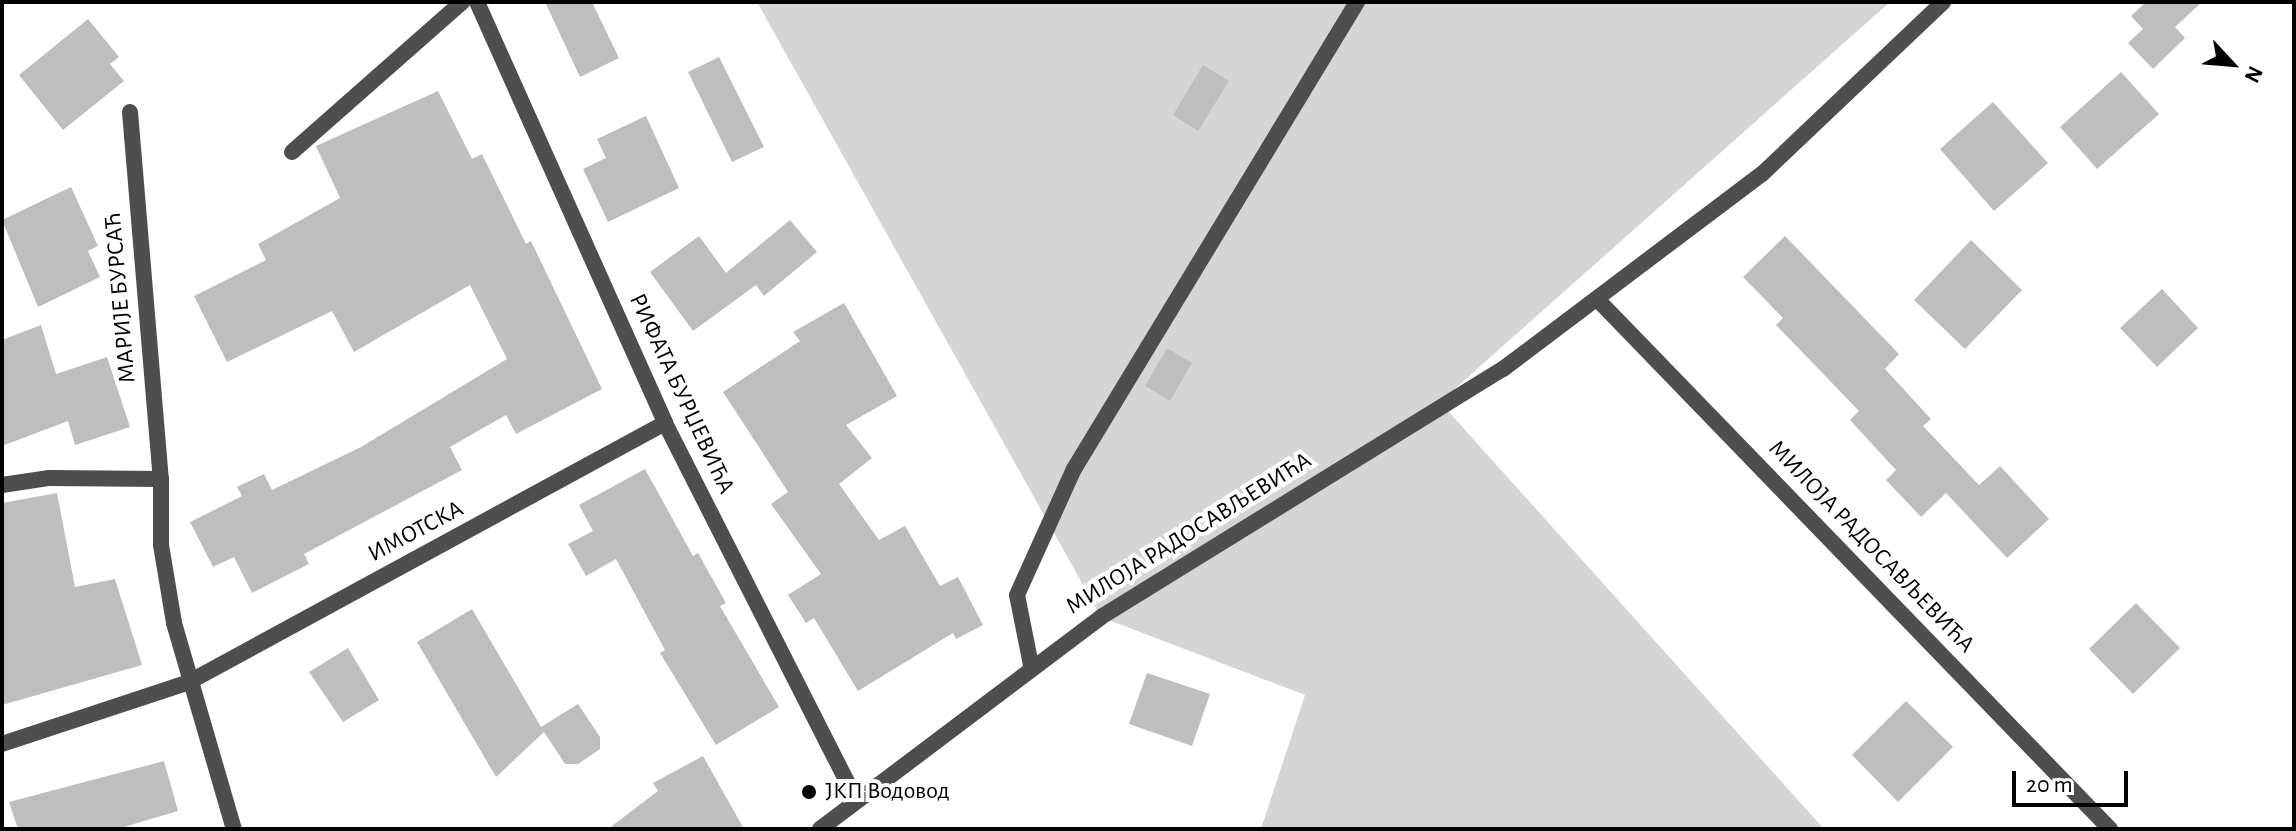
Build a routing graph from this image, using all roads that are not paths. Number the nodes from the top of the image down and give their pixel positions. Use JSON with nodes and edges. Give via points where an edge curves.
{"nodes":[{"id":1,"x":462,"y":2,"type":"edge"},
{"id":2,"x":477,"y":2,"type":"edge"},
{"id":3,"x":1357,"y":2,"type":"edge"},
{"id":4,"x":1943,"y":2,"type":"edge"},
{"id":5,"x":130,"y":112,"type":"dead end"},
{"id":6,"x":292,"y":152,"type":"dead end"},
{"id":7,"x":1597,"y":299,"type":"junction"},
{"id":8,"x":665,"y":423,"type":"junction"},
{"id":9,"x":161,"y":479,"type":"junction"},
{"id":10,"x":2,"y":485,"type":"edge"},
{"id":11,"x":1031,"y":665,"type":"junction"},
{"id":12,"x":189,"y":682,"type":"junction"},
{"id":13,"x":2,"y":744,"type":"edge"},
{"id":14,"x":856,"y":800,"type":"junction"},
{"id":15,"x":234,"y":829,"type":"edge"},
{"id":16,"x":820,"y":829,"type":"edge"},
{"id":17,"x":2110,"y":829,"type":"edge"}],
"edges":[{"from":1,"to":6,"type":"street"},
{"from":2,"to":8,"type":"street","name":"РИФАТА БУРЏЕВИЋА"},
{"from":3,"to":11,"type":"street","via":[[1074,469],[1017,595]]},
{"from":4,"to":7,"type":"street","name":"МИЛОЈА РАДОСАВЉЕВИЋА","via":[[1762,174]]},
{"from":5,"to":9,"type":"street","name":"МАРИЈЕ БУРСАЋ"},
{"from":7,"to":11,"type":"street","name":"МИЛОЈА РАДОСАВЉЕВИЋА","via":[[1503,369],[1225,537]]},
{"from":7,"to":17,"type":"street","name":"МИЛОЈА РАДОСАВЉЕВИЋА"},
{"from":8,"to":12,"type":"street","name":"ИМОТСКА"},
{"from":8,"to":14,"type":"street","name":"РИФАТА БУРЏЕВИЋА"},
{"from":9,"to":10,"type":"street","via":[[49,478]]},
{"from":9,"to":12,"type":"street","name":"МАРИЈЕ БУРСАЋ","via":[[161,545]]},
{"from":11,"to":14,"type":"street","name":"МИЛОЈА РАДОСАВЉЕВИЋА"},
{"from":12,"to":13,"type":"street"},
{"from":12,"to":15,"type":"street","name":"МАРИЈЕ БУРСАЋ"},
{"from":14,"to":16,"type":"street","name":"МИЛОЈА РАДОСАВЉЕВИЋА"}]}
